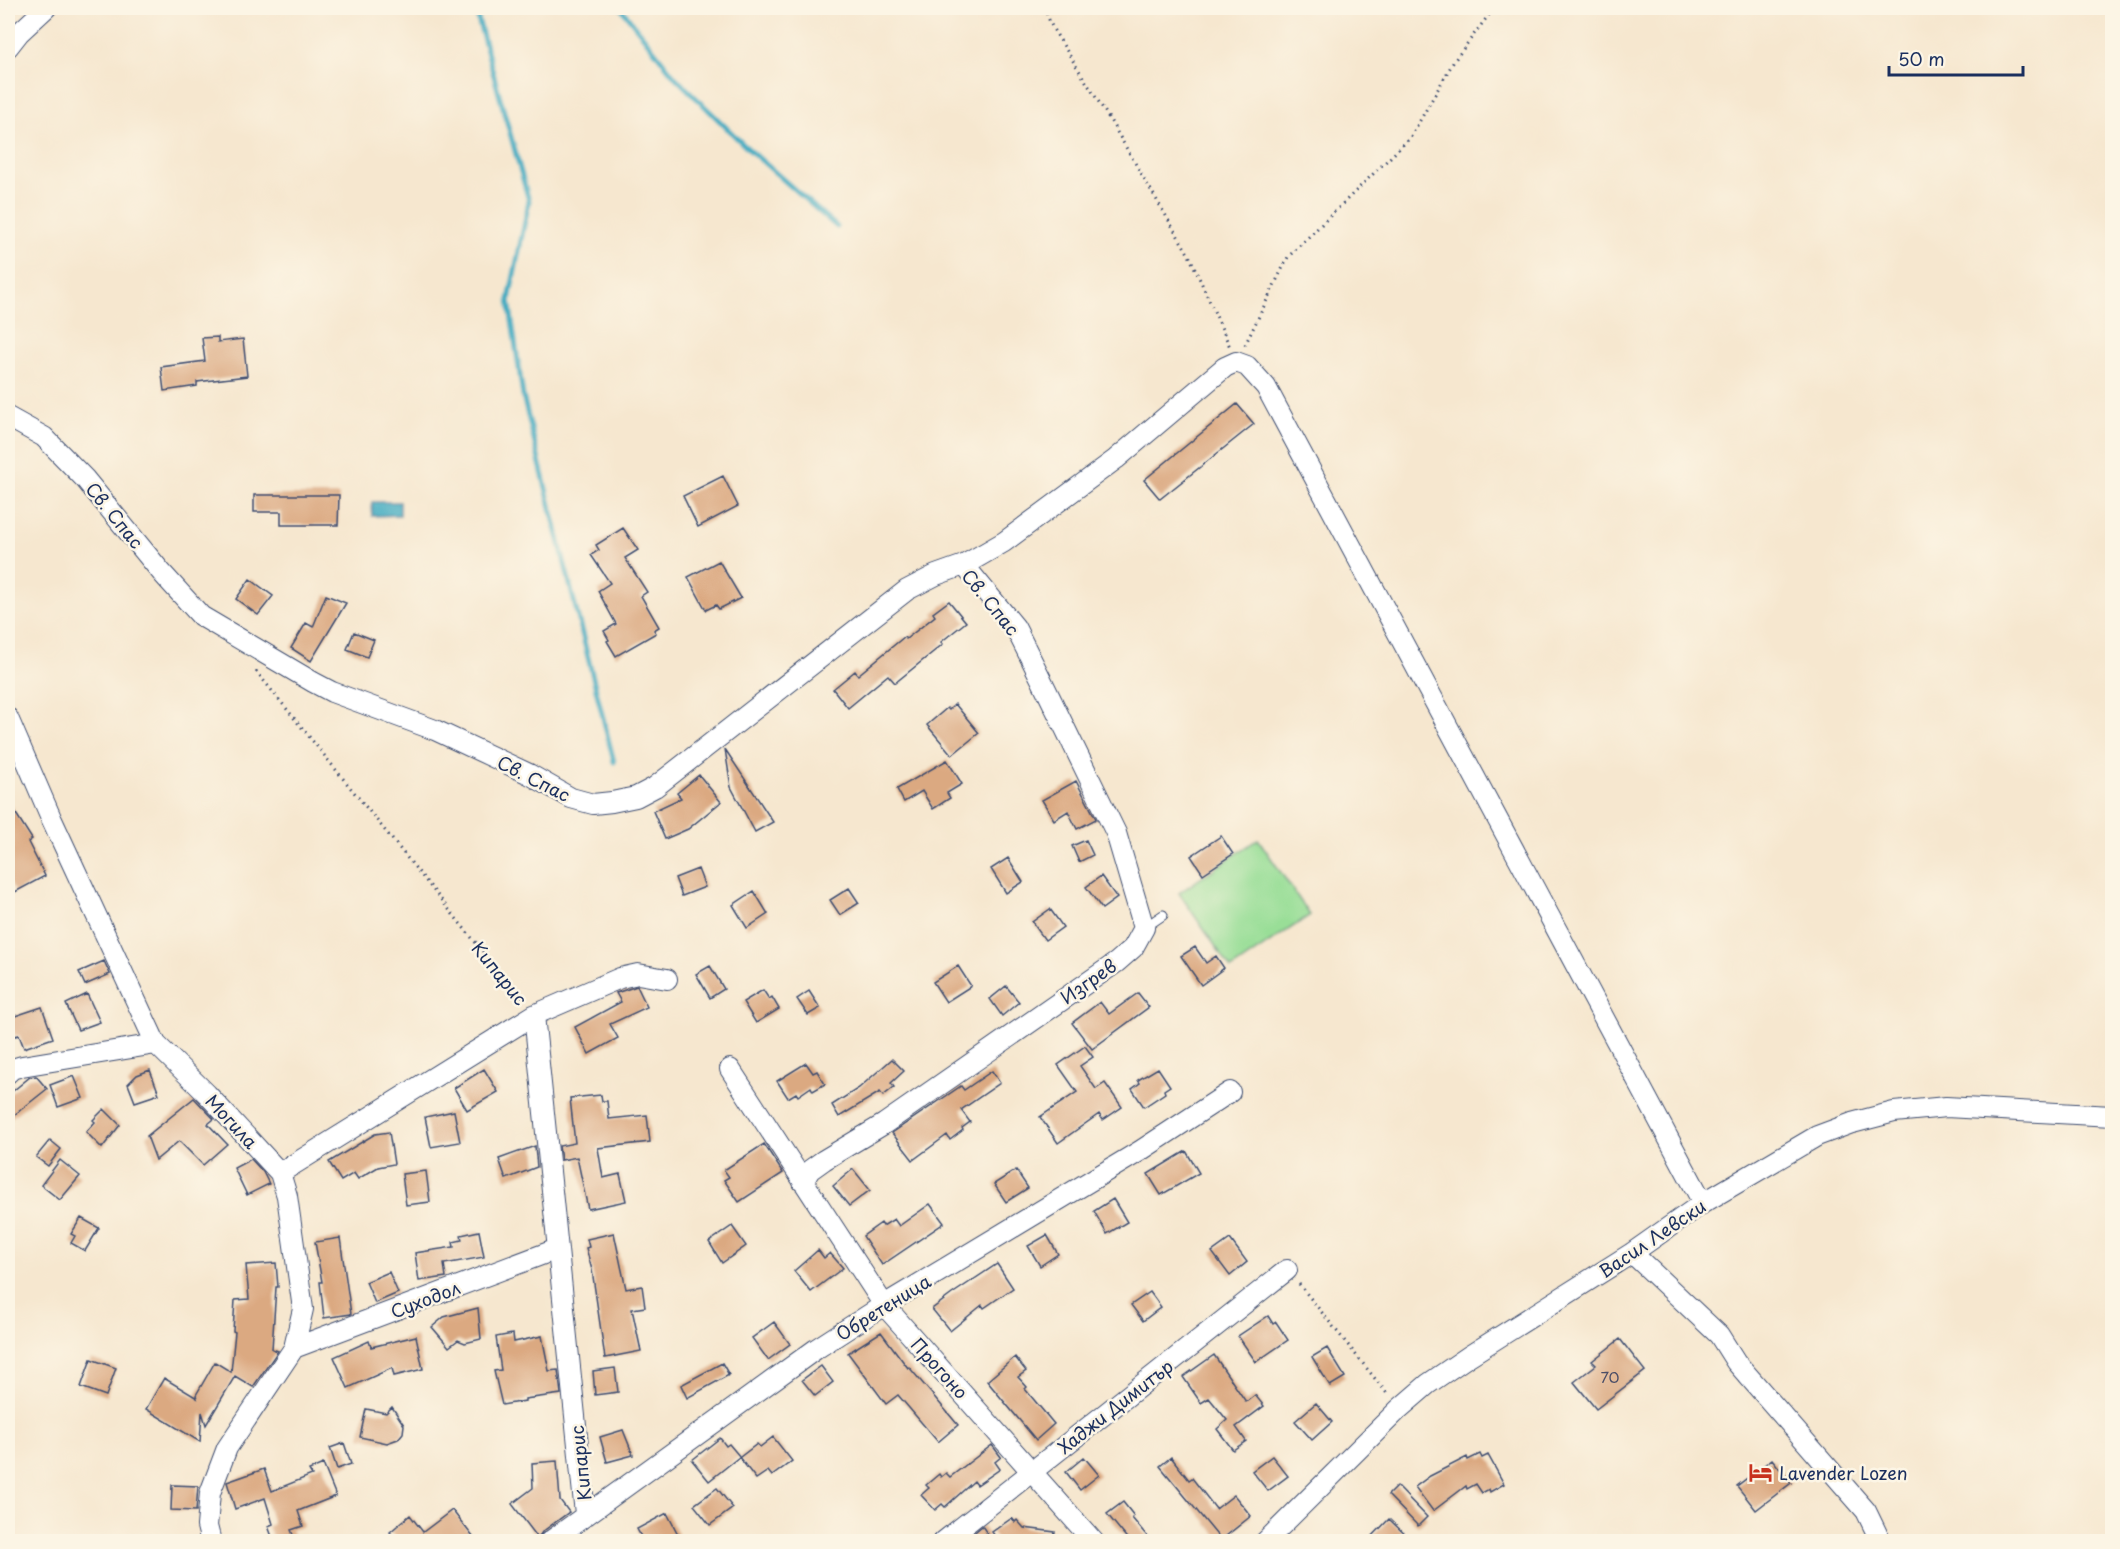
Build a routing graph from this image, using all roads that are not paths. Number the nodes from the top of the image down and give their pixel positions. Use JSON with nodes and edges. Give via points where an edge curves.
{"nodes":[{"id":1,"x":46,"y":8,"type":"edge"},
{"id":2,"x":8,"y":47,"type":"edge"},
{"id":3,"x":8,"y":417,"type":"edge"},
{"id":4,"x":964,"y":565,"type":"junction"},
{"id":5,"x":8,"y":718,"type":"edge"},
{"id":6,"x":1163,"y":915,"type":"dead end"},
{"id":7,"x":1144,"y":928,"type":"junction"},
{"id":8,"x":667,"y":979,"type":"dead end"},
{"id":9,"x":534,"y":1015,"type":"junction"},
{"id":10,"x":156,"y":1044,"type":"junction"},
{"id":11,"x":730,"y":1069,"type":"dead end"},
{"id":12,"x":8,"y":1073,"type":"edge"},
{"id":13,"x":1230,"y":1092,"type":"dead end"},
{"id":14,"x":2112,"y":1116,"type":"edge"},
{"id":15,"x":280,"y":1173,"type":"junction"},
{"id":16,"x":803,"y":1182,"type":"junction"},
{"id":17,"x":1703,"y":1203,"type":"junction"},
{"id":18,"x":557,"y":1249,"type":"junction"},
{"id":19,"x":1632,"y":1253,"type":"junction"},
{"id":20,"x":1287,"y":1270,"type":"road end"},
{"id":21,"x":884,"y":1305,"type":"junction"},
{"id":22,"x":294,"y":1348,"type":"junction"},
{"id":23,"x":1032,"y":1472,"type":"junction"},
{"id":24,"x":585,"y":1514,"type":"junction"},
{"id":25,"x":210,"y":1542,"type":"edge"},
{"id":26,"x":549,"y":1542,"type":"edge"},
{"id":27,"x":943,"y":1542,"type":"edge"},
{"id":28,"x":1094,"y":1542,"type":"edge"},
{"id":29,"x":1264,"y":1542,"type":"edge"},
{"id":30,"x":1881,"y":1542,"type":"edge"}],
"edges":[{"from":1,"to":2,"type":"street"},
{"from":3,"to":4,"type":"street","name":"Св. Спас","via":[[44,437],[85,479],[201,616],[332,692],[435,730],[571,798],[592,804],[636,797],[655,787],[907,590]]},
{"from":4,"to":7,"type":"street","name":"Св. Спас","via":[[1015,627],[1041,679],[1116,833]]},
{"from":4,"to":17,"type":"street","via":[[1004,542],[1116,459],[1218,373],[1236,362],[1247,366],[1266,387]]},
{"from":5,"to":10,"type":"street","name":"Могила"},
{"from":6,"to":7,"type":"lane"},
{"from":7,"to":16,"type":"street","name":"Изгрев","via":[[1133,948],[1117,962],[884,1124],[824,1160],[810,1170]]},
{"from":8,"to":9,"type":"street","via":[[638,974],[620,978]]},
{"from":9,"to":15,"type":"street"},
{"from":9,"to":18,"type":"street","name":"Кипарис"},
{"from":10,"to":12,"type":"street","via":[[22,1066]]},
{"from":10,"to":15,"type":"street","name":"Могила"},
{"from":11,"to":16,"type":"street","name":"Прогоно"},
{"from":13,"to":21,"type":"street","name":"Обретеница","via":[[1140,1151]]},
{"from":14,"to":17,"type":"street","name":"Васил Левски","via":[[1946,1107],[1894,1112],[1817,1136]]},
{"from":15,"to":22,"type":"street","name":"Могила","via":[[292,1220],[303,1309]]},
{"from":16,"to":21,"type":"street","name":"Прогоно"},
{"from":17,"to":19,"type":"street","name":"Васил Левски"},
{"from":18,"to":22,"type":"street","name":"Суходол"},
{"from":18,"to":24,"type":"street","name":"Кипарис"},
{"from":19,"to":29,"type":"street","name":"Васил Левски","via":[[1428,1384]]},
{"from":19,"to":30,"type":"street","via":[[1719,1335],[1736,1362],[1866,1512]]},
{"from":20,"to":23,"type":"street","name":"Хаджи Димитър"},
{"from":21,"to":23,"type":"street","name":"Прогоно"},
{"from":21,"to":24,"type":"street","name":"Обретеница"},
{"from":22,"to":25,"type":"street","name":"Могила","via":[[227,1448],[210,1493]]},
{"from":23,"to":27,"type":"street","name":"Хаджи Димитър"},
{"from":23,"to":28,"type":"street","name":"Прогоно"},
{"from":24,"to":26,"type":"street","name":"Обретеница"}]}
